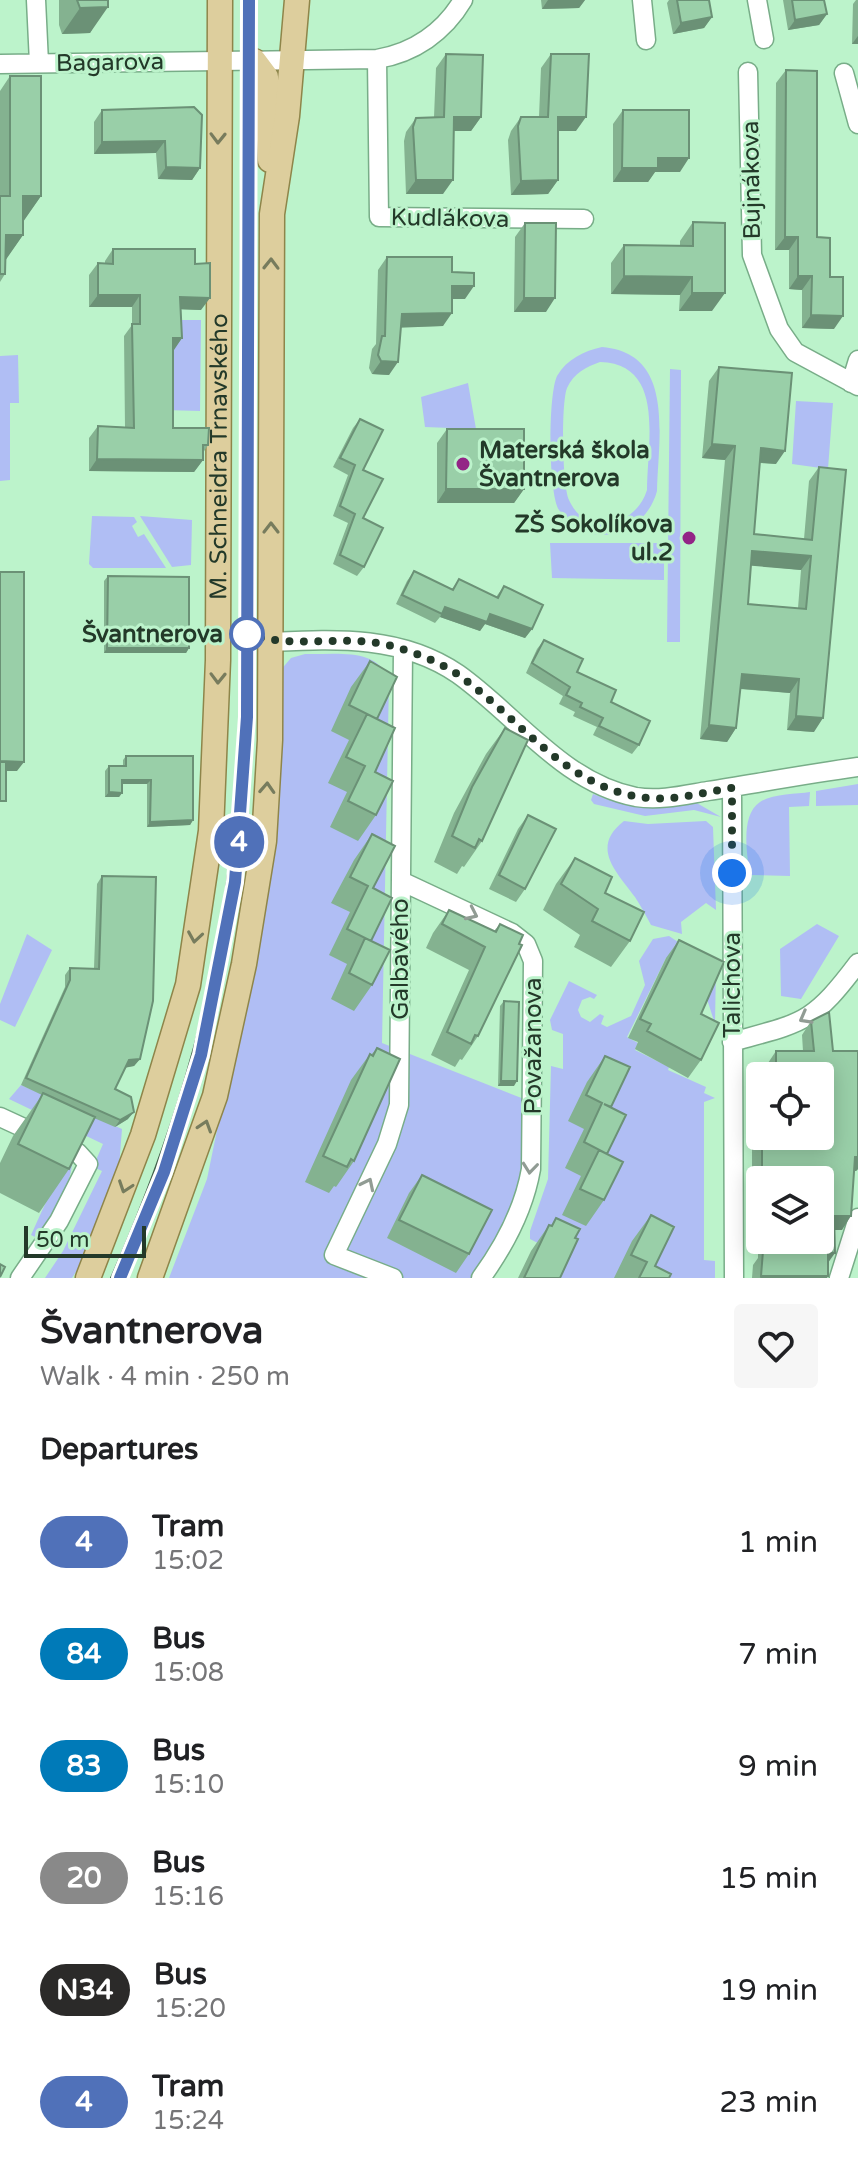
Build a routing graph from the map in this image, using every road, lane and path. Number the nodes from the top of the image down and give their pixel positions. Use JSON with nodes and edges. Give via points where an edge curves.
{"nodes":[{"id":1,"x":36,"y":0,"type":"edge"},
{"id":2,"x":220,"y":0,"type":"edge"},
{"id":3,"x":297,"y":0,"type":"edge"},
{"id":4,"x":463,"y":0,"type":"edge"},
{"id":5,"x":642,"y":0,"type":"edge"},
{"id":6,"x":757,"y":0,"type":"edge"},
{"id":7,"x":764,"y":39,"type":"dead end"},
{"id":8,"x":646,"y":40,"type":"dead end"},
{"id":9,"x":377,"y":59,"type":"junction"},
{"id":10,"x":220,"y":60,"type":"junction"},
{"id":11,"x":292,"y":60,"type":"junction"},
{"id":12,"x":254,"y":61,"type":"junction"},
{"id":13,"x":39,"y":63,"type":"junction"},
{"id":14,"x":0,"y":64,"type":"edge"},
{"id":15,"x":748,"y":72,"type":"dead end"},
{"id":16,"x":844,"y":73,"type":"dead end"},
{"id":17,"x":858,"y":124,"type":"edge"},
{"id":18,"x":272,"y":214,"type":"junction"},
{"id":19,"x":584,"y":219,"type":"dead end"},
{"id":20,"x":858,"y":360,"type":"edge"},
{"id":21,"x":855,"y":384,"type":"edge"},
{"id":22,"x":270,"y":642,"type":"junction"},
{"id":23,"x":403,"y":649,"type":"junction"},
{"id":24,"x":858,"y":767,"type":"edge"},
{"id":25,"x":732,"y":788,"type":"junction"},
{"id":26,"x":401,"y":881,"type":"junction"},
{"id":27,"x":858,"y":963,"type":"edge"},
{"id":28,"x":732,"y":1042,"type":"junction"},
{"id":29,"x":0,"y":1117,"type":"edge"},
{"id":30,"x":858,"y":1218,"type":"edge"},
{"id":31,"x":20,"y":1278,"type":"edge"},
{"id":32,"x":88,"y":1278,"type":"edge"},
{"id":33,"x":150,"y":1278,"type":"edge"},
{"id":34,"x":393,"y":1278,"type":"edge"},
{"id":35,"x":481,"y":1278,"type":"edge"},
{"id":36,"x":734,"y":1278,"type":"edge"},
{"id":37,"x":839,"y":1278,"type":"edge"}],
"edges":[{"from":1,"to":13,"type":"street"},
{"from":2,"to":10,"type":"main road","name":"M. Schneidra Trnavského"},
{"from":3,"to":11,"type":"main road"},
{"from":4,"to":9,"type":"street","name":"Bagarova","via":[[431,37],[405,52]]},
{"from":5,"to":8,"type":"street"},
{"from":6,"to":7,"type":"street"},
{"from":9,"to":11,"type":"street","name":"Bagarova"},
{"from":9,"to":19,"type":"street","name":"Kudlákova","via":[[379,217]]},
{"from":10,"to":12,"type":"street","name":"Bagarova"},
{"from":10,"to":13,"type":"street","name":"Bagarova"},
{"from":10,"to":32,"type":"main road","name":"M. Schneidra Trnavského","one_way":true,"via":[[218,660],[211,831],[188,985],[143,1135]]},
{"from":11,"to":12,"type":"street","name":"Bagarova"},
{"from":11,"to":18,"type":"main road"},
{"from":12,"to":18,"type":"main road","via":[[266,77]]},
{"from":13,"to":14,"type":"street","name":"Bagarova"},
{"from":15,"to":21,"type":"street","name":"Bujnákova","via":[[752,255],[779,329],[795,352]]},
{"from":16,"to":17,"type":"street"},
{"from":22,"to":18,"type":"main road","one_way":true},
{"from":20,"to":21,"type":"street"},
{"from":22,"to":23,"type":"street","via":[[354,639]]},
{"from":33,"to":22,"type":"main road","one_way":true,"via":[[215,1096],[244,964],[264,841]]},
{"from":23,"to":25,"type":"street","via":[[458,675],[567,765],[600,785],[658,799]]},
{"from":23,"to":26,"type":"street","name":"Galbavého"},
{"from":24,"to":25,"type":"street"},
{"from":25,"to":28,"type":"street","name":"Talichova"},
{"from":34,"to":26,"type":"street","name":"Galbavého","one_way":true,"via":[[334,1255],[387,1144],[399,1105]]},
{"from":26,"to":35,"type":"street","name":"Považanova","one_way":true,"via":[[512,933],[526,944],[533,961],[529,1181],[516,1220]]},
{"from":27,"to":28,"type":"street","one_way":true,"via":[[810,1017]]},
{"from":28,"to":36,"type":"street","name":"Talichova"},
{"from":29,"to":31,"type":"street","via":[[78,1153],[88,1164],[59,1221]]},
{"from":30,"to":37,"type":"street"}]}
